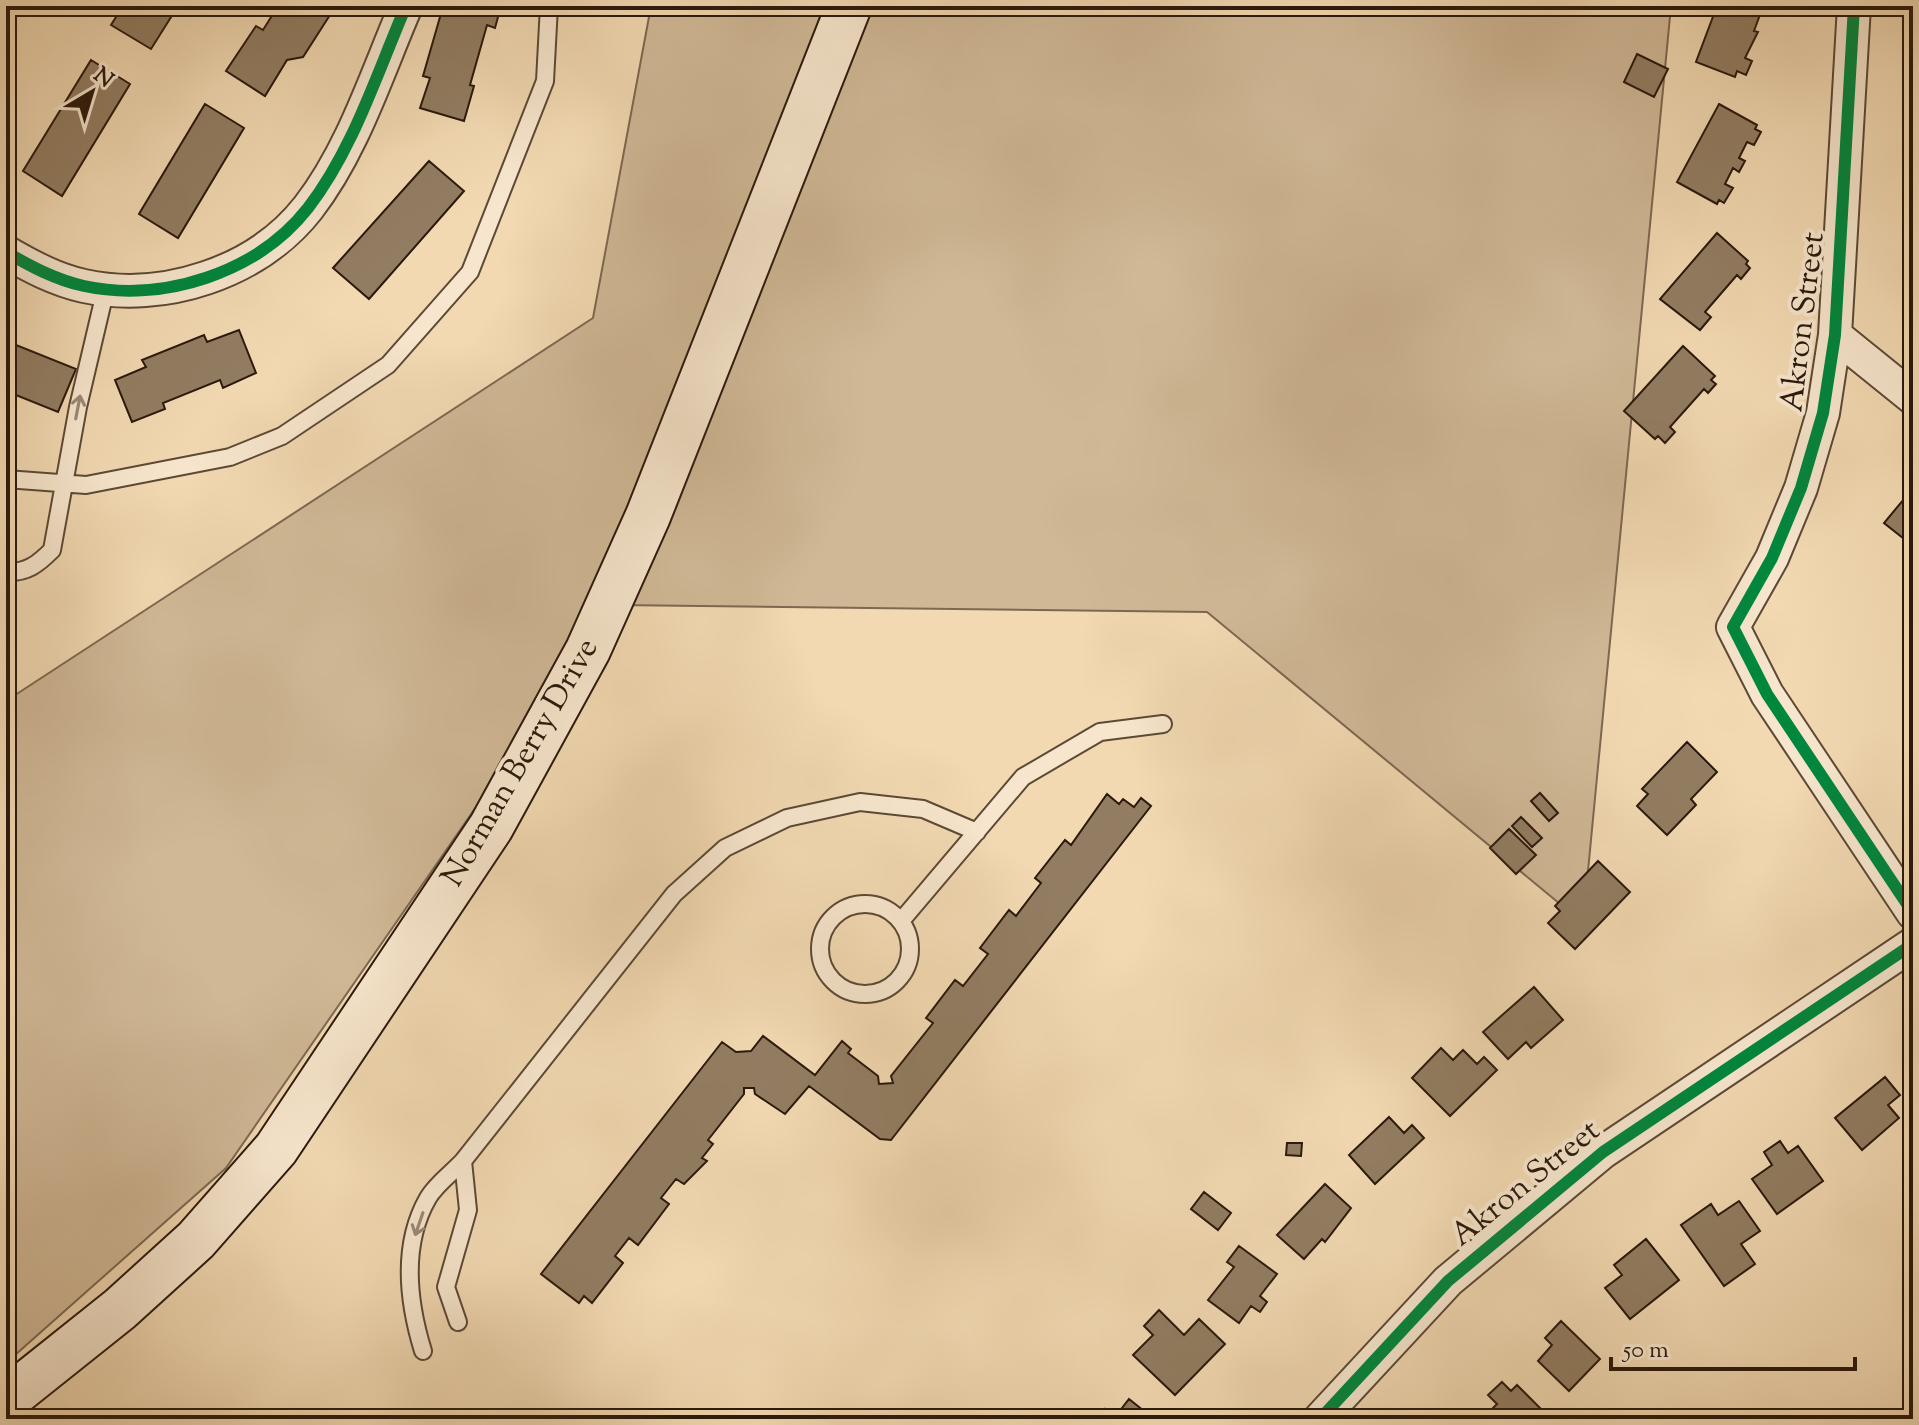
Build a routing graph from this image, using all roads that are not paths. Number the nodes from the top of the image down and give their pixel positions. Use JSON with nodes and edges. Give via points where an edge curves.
{"nodes":[{"id":1,"x":406,"y":6,"type":"edge"},
{"id":2,"x":549,"y":6,"type":"edge"},
{"id":3,"x":849,"y":6,"type":"edge"},
{"id":4,"x":1854,"y":6,"type":"edge"},
{"id":5,"x":6,"y":252,"type":"edge"},
{"id":6,"x":106,"y":288,"type":"junction"},
{"id":7,"x":1835,"y":335,"type":"junction"},
{"id":8,"x":1913,"y":398,"type":"edge"},
{"id":9,"x":6,"y":479,"type":"edge"},
{"id":10,"x":66,"y":484,"type":"junction"},
{"id":11,"x":6,"y":572,"type":"edge"},
{"id":12,"x":1163,"y":724,"type":"dead end"},
{"id":13,"x":977,"y":832,"type":"junction"},
{"id":14,"x":1913,"y":913,"type":"edge"},
{"id":15,"x":901,"y":921,"type":"junction"},
{"id":16,"x":1913,"y":944,"type":"edge"},
{"id":17,"x":463,"y":1161,"type":"junction"},
{"id":18,"x":458,"y":1322,"type":"dead end"},
{"id":19,"x":423,"y":1351,"type":"dead end"},
{"id":20,"x":6,"y":1400,"type":"edge"},
{"id":21,"x":1320,"y":1419,"type":"edge"}],
"edges":[{"from":1,"to":6,"type":"street","via":[[341,155],[308,208],[274,242],[231,269],[190,284],[135,291]]},
{"from":2,"to":10,"type":"lane","via":[[545,81],[470,272],[388,365],[282,436],[230,457],[117,480]]},
{"from":3,"to":20,"type":"main road","name":"Norman Berry Drive","via":[[648,516],[588,650],[491,827],[276,1149],[196,1240]]},
{"from":4,"to":7,"type":"street","name":"Akron Street"},
{"from":5,"to":6,"type":"street","via":[[84,286]]},
{"from":10,"to":6,"type":"lane","one_way":true},
{"from":7,"to":8,"type":"street"},
{"from":7,"to":14,"type":"street","name":"Akron Street","via":[[1823,413],[1801,488],[1772,558],[1733,627],[1767,694]]},
{"from":9,"to":10,"type":"lane"},
{"from":10,"to":11,"type":"lane","via":[[52,550],[21,573]]},
{"from":12,"to":13,"type":"lane","via":[[1100,732],[1064,750],[1023,777]]},
{"from":13,"to":15,"type":"lane"},
{"from":13,"to":17,"type":"lane","via":[[923,809],[860,802],[787,818],[725,848],[674,894]]},
{"from":15,"to":15,"type":"lane","via":[[870,904],[837,914],[825,927],[820,944],[830,978],[861,994],[894,985],[910,954]]},
{"from":16,"to":21,"type":"street","name":"Akron Street","via":[[1603,1152],[1448,1281]]},
{"from":17,"to":18,"type":"lane","via":[[468,1210],[446,1287]]},
{"from":17,"to":19,"type":"lane","one_way":true,"via":[[428,1197],[409,1264],[411,1312]]}]}
